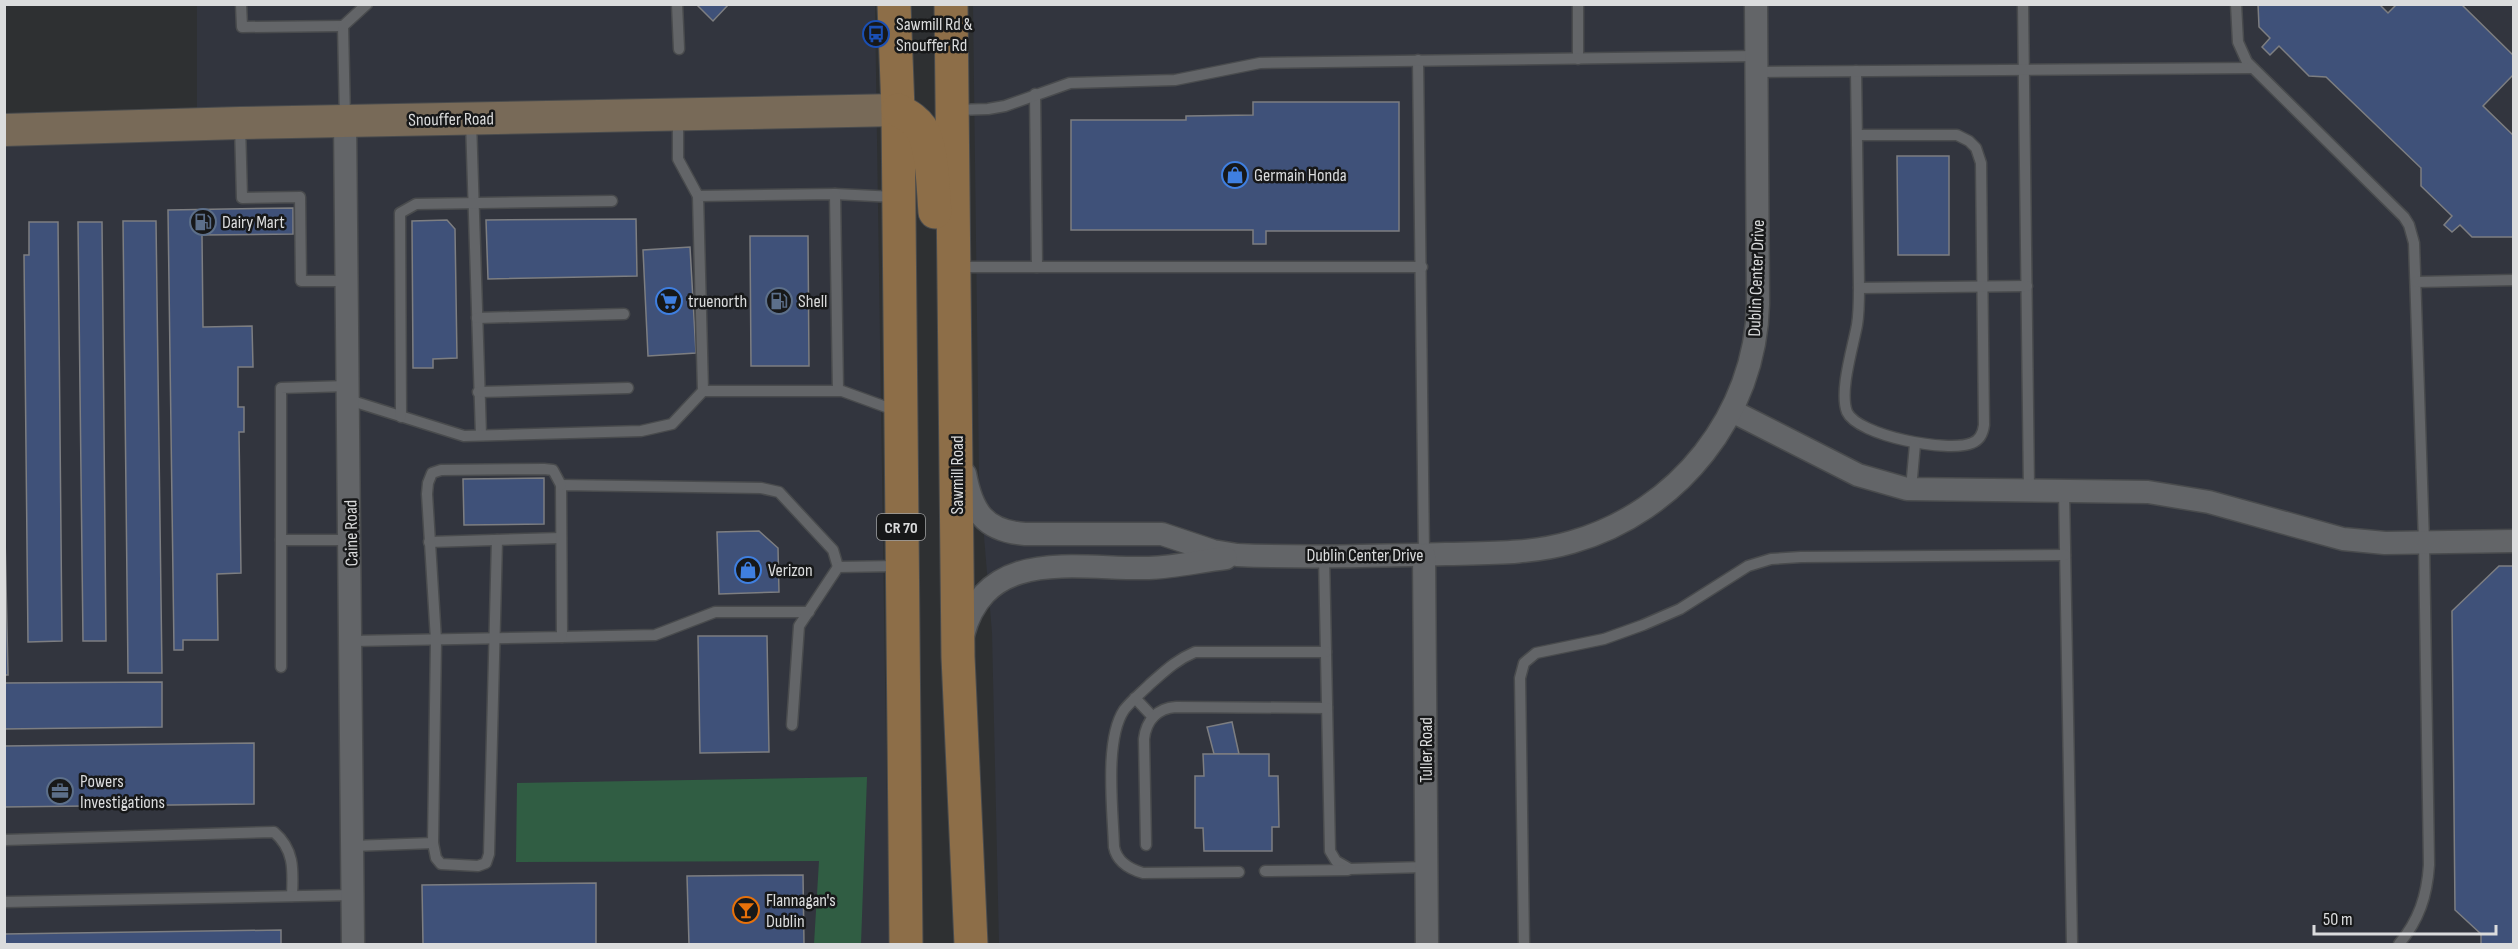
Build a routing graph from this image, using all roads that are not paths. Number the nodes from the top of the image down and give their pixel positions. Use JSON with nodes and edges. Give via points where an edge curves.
{"nodes":[{"id":1,"x":241,"y":4,"type":"edge"},
{"id":2,"x":367,"y":4,"type":"edge"},
{"id":3,"x":677,"y":4,"type":"edge"},
{"id":4,"x":894,"y":4,"type":"edge"},
{"id":5,"x":951,"y":4,"type":"edge"},
{"id":6,"x":1578,"y":4,"type":"edge"},
{"id":7,"x":1756,"y":4,"type":"edge"},
{"id":8,"x":2023,"y":4,"type":"edge"},
{"id":9,"x":2236,"y":4,"type":"edge"},
{"id":10,"x":343,"y":26,"type":"junction"},
{"id":11,"x":679,"y":49,"type":"dead end"},
{"id":12,"x":1578,"y":59,"type":"junction"},
{"id":13,"x":1419,"y":60,"type":"junction"},
{"id":14,"x":1757,"y":64,"type":"junction"},
{"id":15,"x":2252,"y":68,"type":"junction"},
{"id":16,"x":2024,"y":70,"type":"junction"},
{"id":17,"x":1856,"y":71,"type":"junction"},
{"id":18,"x":1035,"y":94,"type":"junction"},
{"id":19,"x":898,"y":110,"type":"junction"},
{"id":20,"x":953,"y":111,"type":"junction"},
{"id":21,"x":678,"y":115,"type":"junction"},
{"id":22,"x":471,"y":119,"type":"junction"},
{"id":23,"x":345,"y":121,"type":"junction"},
{"id":24,"x":240,"y":123,"type":"junction"},
{"id":25,"x":4,"y":130,"type":"edge"},
{"id":26,"x":1857,"y":135,"type":"junction"},
{"id":27,"x":835,"y":194,"type":"junction"},
{"id":28,"x":698,"y":196,"type":"junction"},
{"id":29,"x":899,"y":197,"type":"junction"},
{"id":30,"x":612,"y":201,"type":"dead end"},
{"id":31,"x":474,"y":203,"type":"junction"},
{"id":32,"x":955,"y":267,"type":"junction"},
{"id":33,"x":1037,"y":267,"type":"junction"},
{"id":34,"x":1422,"y":267,"type":"junction"},
{"id":35,"x":2514,"y":280,"type":"edge"},
{"id":36,"x":347,"y":281,"type":"junction"},
{"id":37,"x":2416,"y":282,"type":"junction"},
{"id":38,"x":1982,"y":286,"type":"junction"},
{"id":39,"x":2027,"y":286,"type":"junction"},
{"id":40,"x":1859,"y":288,"type":"junction"},
{"id":41,"x":624,"y":314,"type":"dead end"},
{"id":42,"x":477,"y":318,"type":"junction"},
{"id":43,"x":955,"y":340,"type":"junction"},
{"id":44,"x":628,"y":388,"type":"dead end"},
{"id":45,"x":838,"y":390,"type":"junction"},
{"id":46,"x":478,"y":392,"type":"junction"},
{"id":47,"x":703,"y":392,"type":"junction"},
{"id":48,"x":349,"y":393,"type":"junction"},
{"id":49,"x":1732,"y":411,"type":"junction"},
{"id":50,"x":900,"y":412,"type":"junction"},
{"id":51,"x":401,"y":417,"type":"junction"},
{"id":52,"x":957,"y":425,"type":"junction"},
{"id":53,"x":481,"y":435,"type":"junction"},
{"id":54,"x":1915,"y":444,"type":"junction"},
{"id":55,"x":561,"y":485,"type":"junction"},
{"id":56,"x":1911,"y":489,"type":"junction"},
{"id":57,"x":2029,"y":490,"type":"junction"},
{"id":58,"x":2064,"y":490,"type":"junction"},
{"id":59,"x":561,"y":538,"type":"junction"},
{"id":60,"x":281,"y":540,"type":"junction"},
{"id":61,"x":351,"y":540,"type":"junction"},
{"id":62,"x":497,"y":540,"type":"junction"},
{"id":63,"x":2514,"y":541,"type":"edge"},
{"id":64,"x":429,"y":542,"type":"junction"},
{"id":65,"x":2424,"y":542,"type":"junction"},
{"id":66,"x":1253,"y":555,"type":"junction"},
{"id":67,"x":1324,"y":555,"type":"junction"},
{"id":68,"x":1424,"y":555,"type":"junction"},
{"id":69,"x":2065,"y":555,"type":"junction"},
{"id":70,"x":902,"y":566,"type":"junction"},
{"id":71,"x":837,"y":567,"type":"junction"},
{"id":72,"x":808,"y":612,"type":"junction"},
{"id":73,"x":562,"y":637,"type":"junction"},
{"id":74,"x":494,"y":639,"type":"junction"},
{"id":75,"x":436,"y":640,"type":"junction"},
{"id":76,"x":352,"y":641,"type":"junction"},
{"id":77,"x":1326,"y":652,"type":"junction"},
{"id":78,"x":958,"y":657,"type":"junction"},
{"id":79,"x":281,"y":667,"type":"dead end"},
{"id":80,"x":1135,"y":698,"type":"junction"},
{"id":81,"x":1327,"y":708,"type":"junction"},
{"id":82,"x":1153,"y":717,"type":"junction"},
{"id":83,"x":792,"y":724,"type":"dead end"},
{"id":84,"x":4,"y":840,"type":"edge"},
{"id":85,"x":433,"y":843,"type":"junction"},
{"id":86,"x":1146,"y":845,"type":"dead end"},
{"id":87,"x":353,"y":846,"type":"junction"},
{"id":88,"x":1426,"y":867,"type":"junction"},
{"id":89,"x":1355,"y":869,"type":"junction"},
{"id":90,"x":1265,"y":871,"type":"dead end"},
{"id":91,"x":1239,"y":872,"type":"dead end"},
{"id":92,"x":353,"y":895,"type":"junction"},
{"id":93,"x":292,"y":896,"type":"junction"},
{"id":94,"x":4,"y":902,"type":"edge"},
{"id":95,"x":353,"y":945,"type":"edge"},
{"id":96,"x":906,"y":945,"type":"edge"},
{"id":97,"x":970,"y":945,"type":"edge"},
{"id":98,"x":1427,"y":945,"type":"edge"},
{"id":99,"x":1524,"y":945,"type":"edge"},
{"id":100,"x":2072,"y":945,"type":"edge"},
{"id":101,"x":2399,"y":945,"type":"edge"}],
"edges":[{"from":1,"to":10,"type":"lane","via":[[242,27]]},
{"from":2,"to":10,"type":"lane"},
{"from":3,"to":11,"type":"lane"},
{"from":4,"to":19,"type":"main road","number":"CR 70"},
{"from":5,"to":20,"type":"main road","name":"Sawmill Road"},
{"from":6,"to":12,"type":"lane"},
{"from":7,"to":14,"type":"street","name":"Dublin Center Drive"},
{"from":8,"to":16,"type":"lane"},
{"from":9,"to":15,"type":"lane","via":[[2239,47]]},
{"from":10,"to":23,"type":"lane"},
{"from":12,"to":13,"type":"lane"},
{"from":12,"to":14,"type":"lane"},
{"from":13,"to":18,"type":"lane","via":[[1260,63],[1175,80],[1070,83]]},
{"from":13,"to":34,"type":"lane"},
{"from":14,"to":17,"type":"lane"},
{"from":14,"to":49,"type":"street","name":"Dublin Center Drive","via":[[1758,318],[1749,369]]},
{"from":15,"to":16,"type":"lane"},
{"from":15,"to":37,"type":"lane","via":[[2404,217],[2414,243]]},
{"from":16,"to":17,"type":"lane"},
{"from":16,"to":39,"type":"lane"},
{"from":17,"to":26,"type":"lane"},
{"from":18,"to":20,"type":"lane","via":[[997,108]]},
{"from":18,"to":33,"type":"lane"},
{"from":19,"to":21,"type":"main road","name":"Snouffer Road"},
{"from":19,"to":29,"type":"main road","number":"CR 70"},
{"from":19,"to":43,"type":"main road","via":[[921,128],[928,151]]},
{"from":20,"to":32,"type":"main road","name":"Sawmill Road"},
{"from":21,"to":22,"type":"main road","name":"Snouffer Road"},
{"from":21,"to":28,"type":"lane","via":[[678,159]]},
{"from":22,"to":23,"type":"main road","name":"Snouffer Road"},
{"from":22,"to":31,"type":"lane"},
{"from":23,"to":24,"type":"main road","name":"Snouffer Road"},
{"from":23,"to":36,"type":"street","name":"Caine Road"},
{"from":24,"to":25,"type":"main road","name":"Snouffer Road"},
{"from":24,"to":36,"type":"lane","via":[[242,198],[300,197],[300,281]]},
{"from":26,"to":38,"type":"lane","via":[[1951,134],[1973,145],[1981,163]]},
{"from":26,"to":40,"type":"lane"},
{"from":27,"to":28,"type":"lane"},
{"from":27,"to":29,"type":"lane"},
{"from":27,"to":45,"type":"lane"},
{"from":28,"to":47,"type":"lane"},
{"from":29,"to":50,"type":"main road","number":"CR 70"},
{"from":30,"to":31,"type":"lane"},
{"from":31,"to":42,"type":"lane"},
{"from":31,"to":51,"type":"lane","via":[[416,204],[400,213]]},
{"from":32,"to":33,"type":"lane"},
{"from":32,"to":43,"type":"main road","name":"Sawmill Road"},
{"from":33,"to":34,"type":"lane"},
{"from":34,"to":68,"type":"lane"},
{"from":35,"to":37,"type":"lane"},
{"from":36,"to":48,"type":"street","name":"Caine Road"},
{"from":37,"to":65,"type":"lane"},
{"from":38,"to":39,"type":"lane"},
{"from":38,"to":40,"type":"lane"},
{"from":38,"to":54,"type":"lane","via":[[1982,434],[1966,445]]},
{"from":39,"to":57,"type":"lane"},
{"from":40,"to":54,"type":"lane","via":[[1845,391],[1848,413],[1858,423]]},
{"from":41,"to":42,"type":"lane"},
{"from":42,"to":46,"type":"lane"},
{"from":43,"to":52,"type":"main road","name":"Sawmill Road"},
{"from":44,"to":46,"type":"lane"},
{"from":45,"to":47,"type":"lane"},
{"from":45,"to":50,"type":"lane"},
{"from":46,"to":53,"type":"lane"},
{"from":47,"to":53,"type":"lane","via":[[672,424],[641,431]]},
{"from":48,"to":51,"type":"lane"},
{"from":48,"to":60,"type":"lane","via":[[281,388]]},
{"from":48,"to":61,"type":"street","name":"Caine Road"},
{"from":49,"to":56,"type":"street","via":[[1858,475]]},
{"from":49,"to":68,"type":"street","name":"Dublin Center Drive","via":[[1703,456],[1674,486],[1614,526],[1572,542],[1537,549]]},
{"from":50,"to":70,"type":"main road","number":"CR 70"},
{"from":51,"to":53,"type":"lane","via":[[464,436]]},
{"from":52,"to":66,"type":"street","name":"Dublin Center Drive","via":[[972,501],[984,520],[1000,530],[1025,534],[1162,534],[1213,551]]},
{"from":52,"to":78,"type":"main road","name":"Sawmill Road"},
{"from":54,"to":56,"type":"lane"},
{"from":55,"to":59,"type":"lane"},
{"from":55,"to":64,"type":"lane","via":[[553,470],[441,470],[432,474],[427,494]]},
{"from":55,"to":71,"type":"lane","via":[[760,488],[779,492],[833,550]]},
{"from":56,"to":57,"type":"street"},
{"from":57,"to":58,"type":"street"},
{"from":58,"to":65,"type":"street","via":[[2169,494],[2336,538]]},
{"from":58,"to":69,"type":"lane"},
{"from":59,"to":62,"type":"lane"},
{"from":59,"to":73,"type":"lane"},
{"from":60,"to":61,"type":"lane"},
{"from":60,"to":79,"type":"lane"},
{"from":61,"to":76,"type":"street","name":"Caine Road"},
{"from":62,"to":64,"type":"lane"},
{"from":62,"to":74,"type":"lane"},
{"from":63,"to":65,"type":"street"},
{"from":64,"to":75,"type":"lane"},
{"from":65,"to":101,"type":"lane","via":[[2428,882],[2418,916]]},
{"from":66,"to":67,"type":"street","name":"Dublin Center Drive"},
{"from":66,"to":78,"type":"street","name":"Dublin Center Drive","via":[[1162,567],[1033,569],[1006,576],[976,603],[964,629]]},
{"from":67,"to":68,"type":"street","name":"Dublin Center Drive"},
{"from":67,"to":77,"type":"lane"},
{"from":68,"to":88,"type":"street","name":"Tuller Road"},
{"from":69,"to":99,"type":"lane","via":[[1771,560],[1748,566],[1680,609],[1643,626],[1529,657],[1520,678]]},
{"from":69,"to":100,"type":"lane"},
{"from":70,"to":71,"type":"lane"},
{"from":70,"to":96,"type":"main road","number":"CR 70"},
{"from":71,"to":72,"type":"lane"},
{"from":72,"to":73,"type":"lane","via":[[715,612],[655,634]]},
{"from":72,"to":83,"type":"lane","via":[[799,626]]},
{"from":73,"to":74,"type":"lane"},
{"from":74,"to":75,"type":"lane"},
{"from":74,"to":85,"type":"lane","via":[[489,854],[486,863],[478,866],[441,864]]},
{"from":75,"to":76,"type":"lane"},
{"from":75,"to":85,"type":"lane"},
{"from":76,"to":87,"type":"street","name":"Caine Road"},
{"from":77,"to":80,"type":"lane","via":[[1195,652],[1176,660]]},
{"from":77,"to":81,"type":"lane"},
{"from":78,"to":97,"type":"main road","name":"Sawmill Road"},
{"from":80,"to":82,"type":"lane"},
{"from":80,"to":91,"type":"lane","via":[[1124,710],[1112,749],[1117,856],[1126,866],[1143,873]]},
{"from":81,"to":82,"type":"lane","via":[[1176,707]]},
{"from":81,"to":89,"type":"lane","via":[[1330,851],[1342,867]]},
{"from":82,"to":86,"type":"lane","via":[[1144,739]]},
{"from":84,"to":93,"type":"lane","via":[[274,832],[285,841],[293,860]]},
{"from":85,"to":87,"type":"lane"},
{"from":87,"to":92,"type":"street","name":"Caine Road"},
{"from":88,"to":89,"type":"lane"},
{"from":88,"to":98,"type":"street","name":"Tuller Road"},
{"from":89,"to":90,"type":"lane"},
{"from":92,"to":93,"type":"lane"},
{"from":92,"to":95,"type":"street","name":"Caine Road"},
{"from":93,"to":94,"type":"lane"}]}
